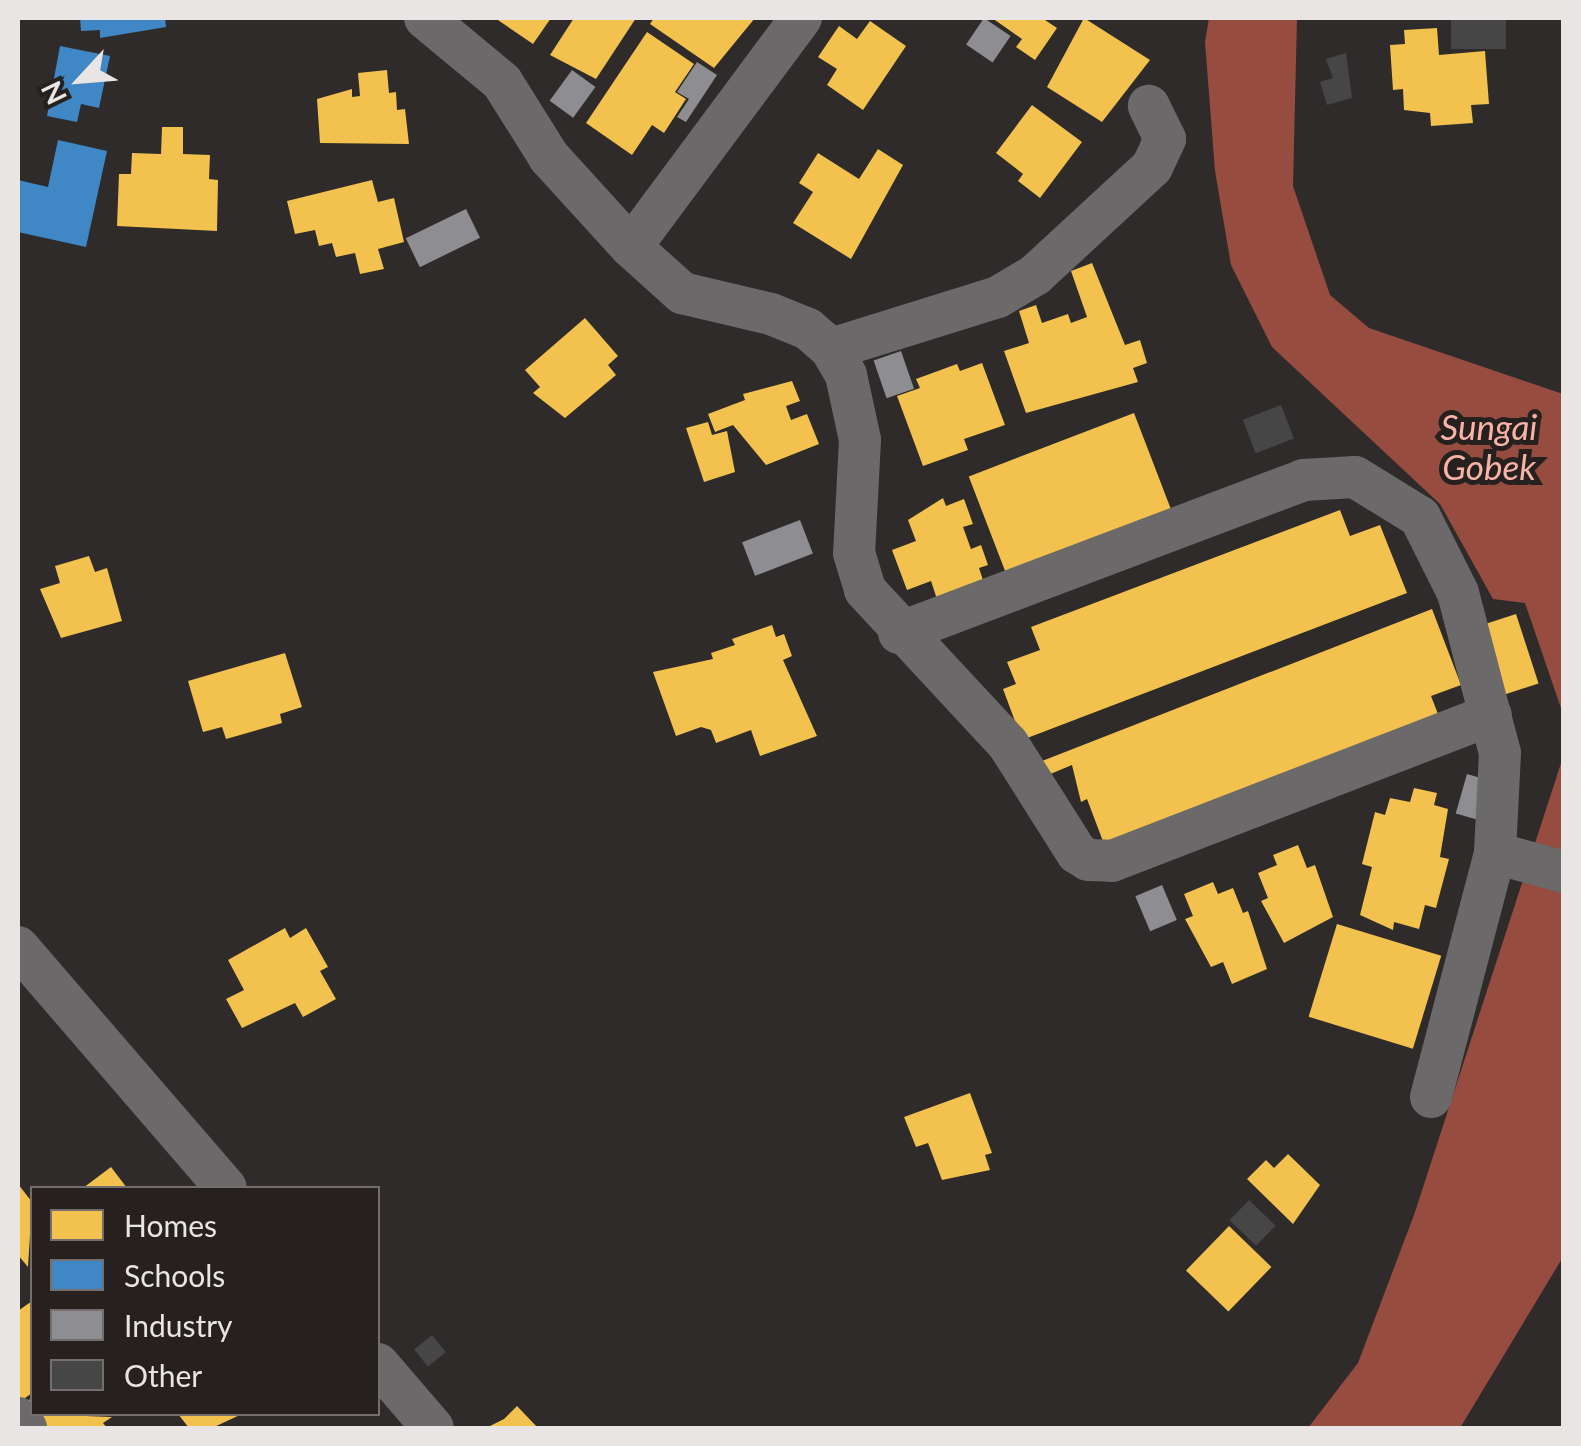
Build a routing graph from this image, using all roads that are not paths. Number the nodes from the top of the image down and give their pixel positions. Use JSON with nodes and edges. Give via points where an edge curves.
{"nodes":[{"id":1,"x":424,"y":18,"type":"edge"},
{"id":2,"x":800,"y":18,"type":"edge"},
{"id":3,"x":1149,"y":106,"type":"dead end"},
{"id":4,"x":631,"y":248,"type":"junction"},
{"id":5,"x":831,"y":350,"type":"junction"},
{"id":6,"x":899,"y":633,"type":"junction"},
{"id":7,"x":1492,"y":715,"type":"junction"},
{"id":8,"x":1528,"y":862,"type":"edge"},
{"id":9,"x":18,"y":947,"type":"edge"},
{"id":10,"x":1431,"y":1097,"type":"dead end"},
{"id":11,"x":224,"y":1186,"type":"edge"},
{"id":12,"x":380,"y":1366,"type":"edge"},
{"id":13,"x":18,"y":1418,"type":"edge"},
{"id":14,"x":26,"y":1428,"type":"edge"},
{"id":15,"x":433,"y":1428,"type":"edge"}],
"edges":[{"from":1,"to":4,"type":"street","via":[[502,82],[549,157]]},
{"from":2,"to":4,"type":"street"},
{"from":3,"to":5,"type":"street","via":[[1165,139],[1152,167],[1035,274],[998,297]]},
{"from":4,"to":5,"type":"street","via":[[682,293],[770,314],[808,330]]},
{"from":5,"to":6,"type":"street","via":[[846,376],[860,440],[856,566],[871,600]]},
{"from":6,"to":7,"type":"street","via":[[1008,744],[1077,852],[1100,862]]},
{"from":6,"to":7,"type":"street","via":[[1303,480],[1355,477],[1400,500],[1431,533],[1458,593]]},
{"from":7,"to":8,"type":"street"},
{"from":8,"to":10,"type":"street"},
{"from":9,"to":11,"type":"street"},
{"from":12,"to":15,"type":"street"},
{"from":13,"to":14,"type":"street"}]}
